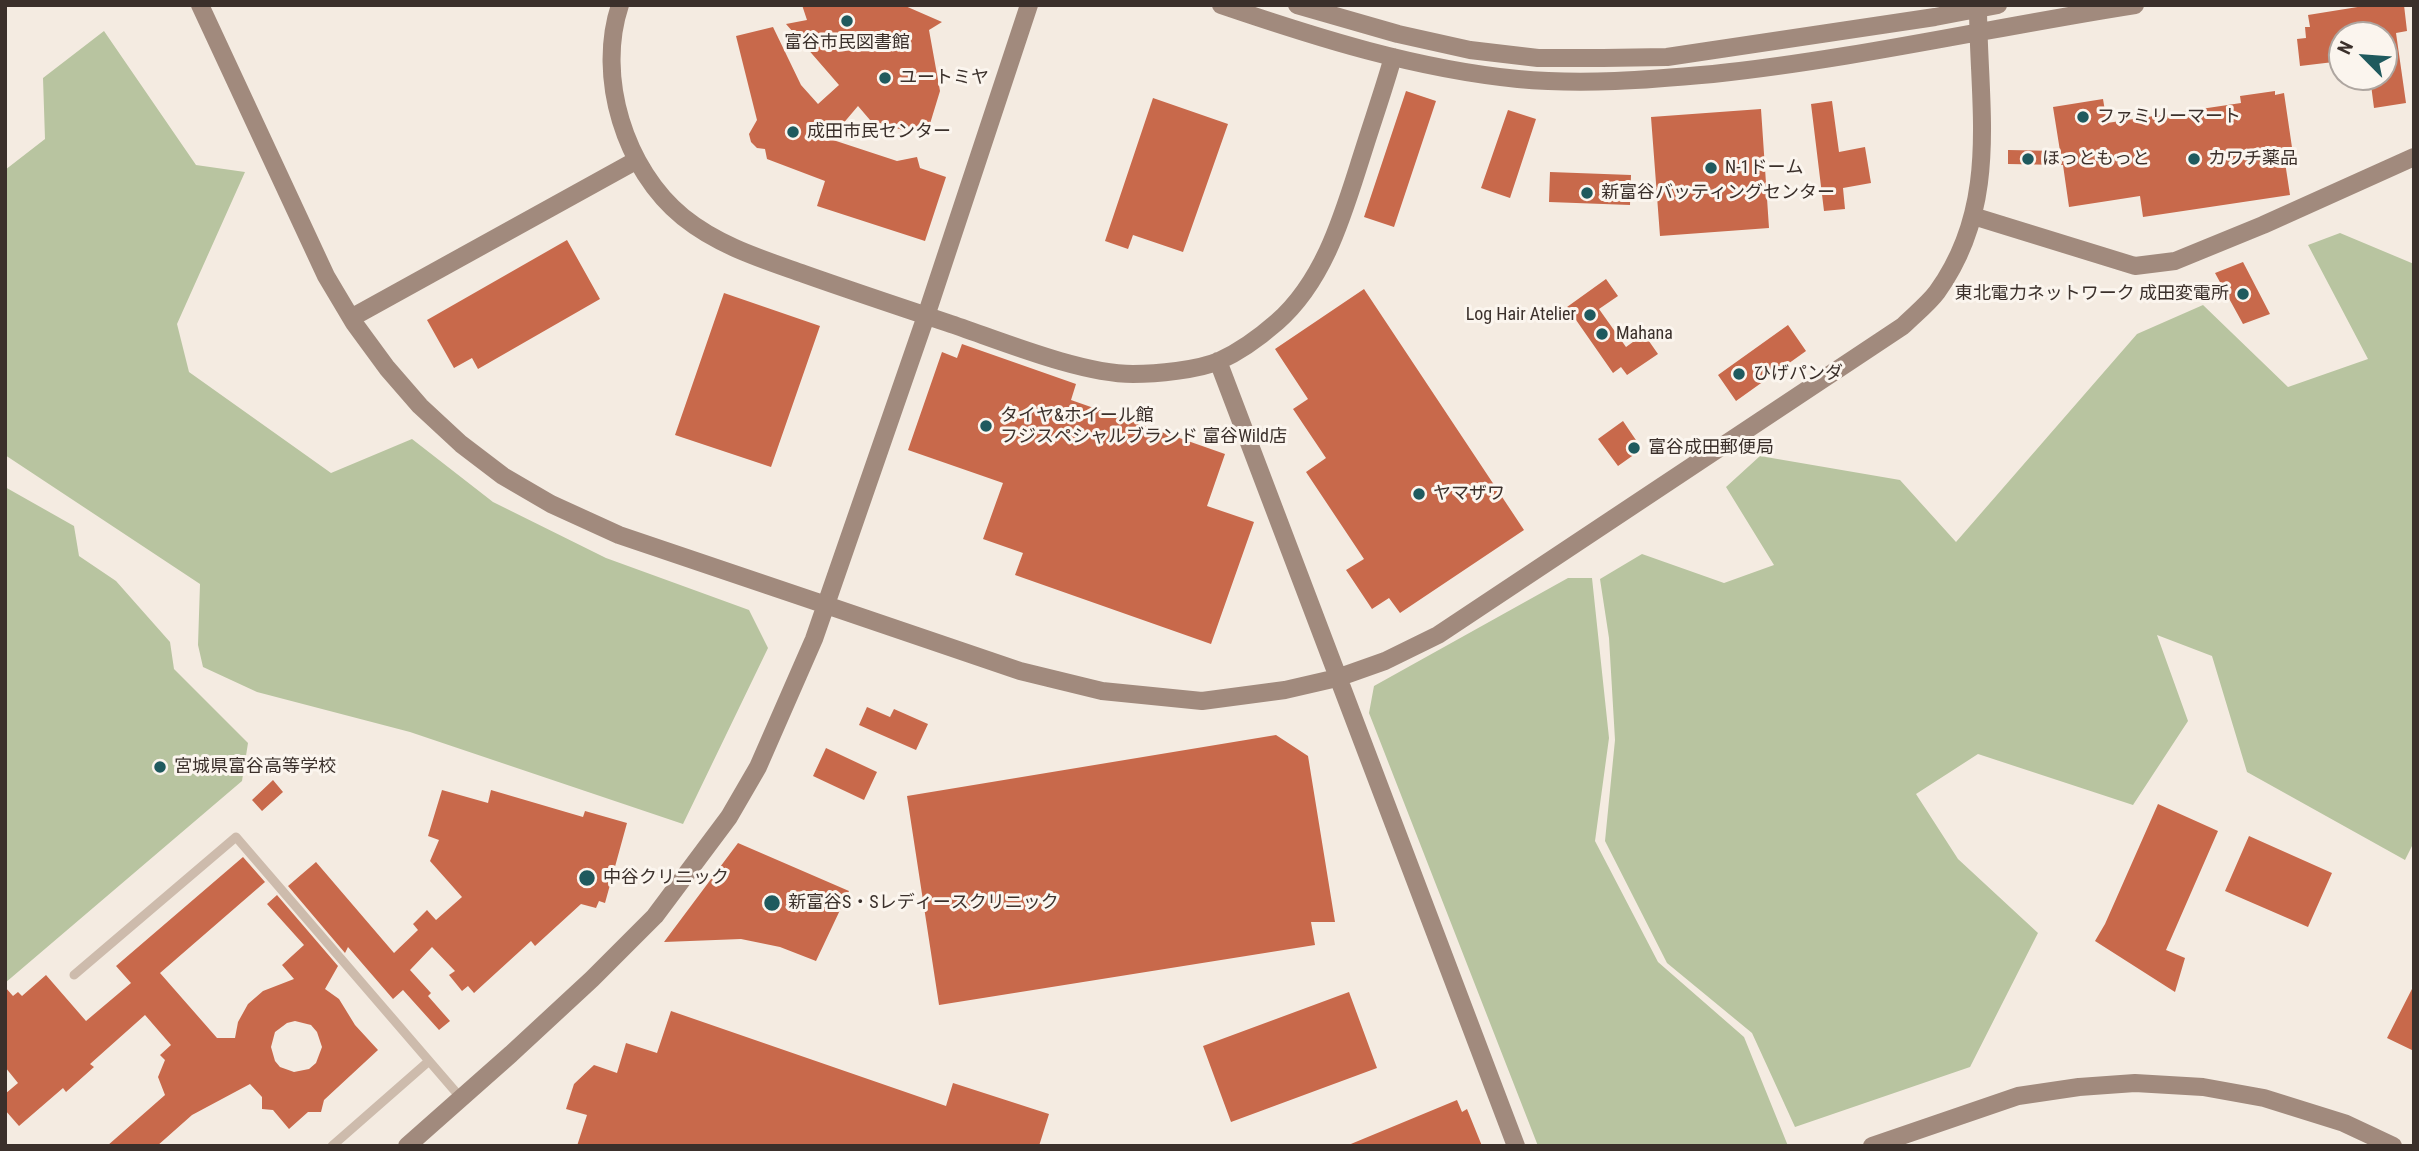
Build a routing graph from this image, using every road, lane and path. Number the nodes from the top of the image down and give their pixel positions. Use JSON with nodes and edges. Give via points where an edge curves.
{"nodes":[{"id":1,"x":200,"y":5,"type":"edge"},
{"id":2,"x":620,"y":5,"type":"edge"},
{"id":3,"x":1029,"y":5,"type":"edge"},
{"id":4,"x":1221,"y":5,"type":"edge"},
{"id":5,"x":1297,"y":5,"type":"edge"},
{"id":6,"x":1998,"y":5,"type":"edge"},
{"id":7,"x":2134,"y":5,"type":"edge"},
{"id":8,"x":1978,"y":7,"type":"edge"},
{"id":9,"x":1979,"y":32,"type":"junction"},
{"id":10,"x":1394,"y":57,"type":"junction"},
{"id":11,"x":2414,"y":157,"type":"edge"},
{"id":12,"x":637,"y":160,"type":"junction"},
{"id":13,"x":1973,"y":216,"type":"junction"},
{"id":14,"x":926,"y":316,"type":"junction"},
{"id":15,"x":351,"y":318,"type":"junction"},
{"id":16,"x":1218,"y":362,"type":"junction"},
{"id":17,"x":826,"y":605,"type":"junction"},
{"id":18,"x":1337,"y":678,"type":"junction"},
{"id":19,"x":74,"y":975,"type":"dead end"},
{"id":20,"x":429,"y":1061,"type":"junction"},
{"id":21,"x":461,"y":1098,"type":"junction"},
{"id":22,"x":332,"y":1146,"type":"edge"},
{"id":23,"x":407,"y":1146,"type":"edge"},
{"id":24,"x":1516,"y":1146,"type":"edge"},
{"id":25,"x":1871,"y":1146,"type":"edge"},
{"id":26,"x":2393,"y":1146,"type":"edge"}],
"edges":[{"from":1,"to":15,"type":"street","via":[[326,276]]},
{"from":2,"to":12,"type":"street","via":[[613,33],[613,80]]},
{"from":3,"to":14,"type":"street"},
{"from":4,"to":10,"type":"street"},
{"from":5,"to":8,"type":"street","via":[[1470,50],[1538,58],[1667,57],[1935,18]]},
{"from":6,"to":8,"type":"street"},
{"from":7,"to":9,"type":"street"},
{"from":8,"to":9,"type":"street"},
{"from":9,"to":10,"type":"street","via":[[1776,67],[1641,81],[1518,79]]},
{"from":9,"to":13,"type":"street","via":[[1982,147],[1980,191]]},
{"from":10,"to":16,"type":"street","via":[[1326,255],[1306,289],[1278,321]]},
{"from":11,"to":13,"type":"street","via":[[2175,261],[2135,266]]},
{"from":12,"to":14,"type":"street","via":[[682,216],[731,247]]},
{"from":12,"to":15,"type":"street"},
{"from":13,"to":18,"type":"street","via":[[1959,256],[1936,293],[1903,326],[1438,635]]},
{"from":14,"to":16,"type":"street","via":[[1110,372],[1151,373]]},
{"from":14,"to":17,"type":"street"},
{"from":15,"to":17,"type":"street","via":[[419,406],[503,476],[619,535]]},
{"from":16,"to":18,"type":"street"},
{"from":17,"to":18,"type":"street","via":[[1020,671],[1102,691],[1202,701]]},
{"from":17,"to":21,"type":"street","via":[[786,708],[729,817],[655,916]]},
{"from":18,"to":24,"type":"street"},
{"from":19,"to":20,"type":"lane","via":[[236,837]]},
{"from":20,"to":21,"type":"lane"},
{"from":20,"to":22,"type":"lane"},
{"from":21,"to":23,"type":"street"},
{"from":25,"to":26,"type":"street","via":[[2018,1096],[2135,1083],[2203,1087],[2264,1098],[2344,1123]]}]}
